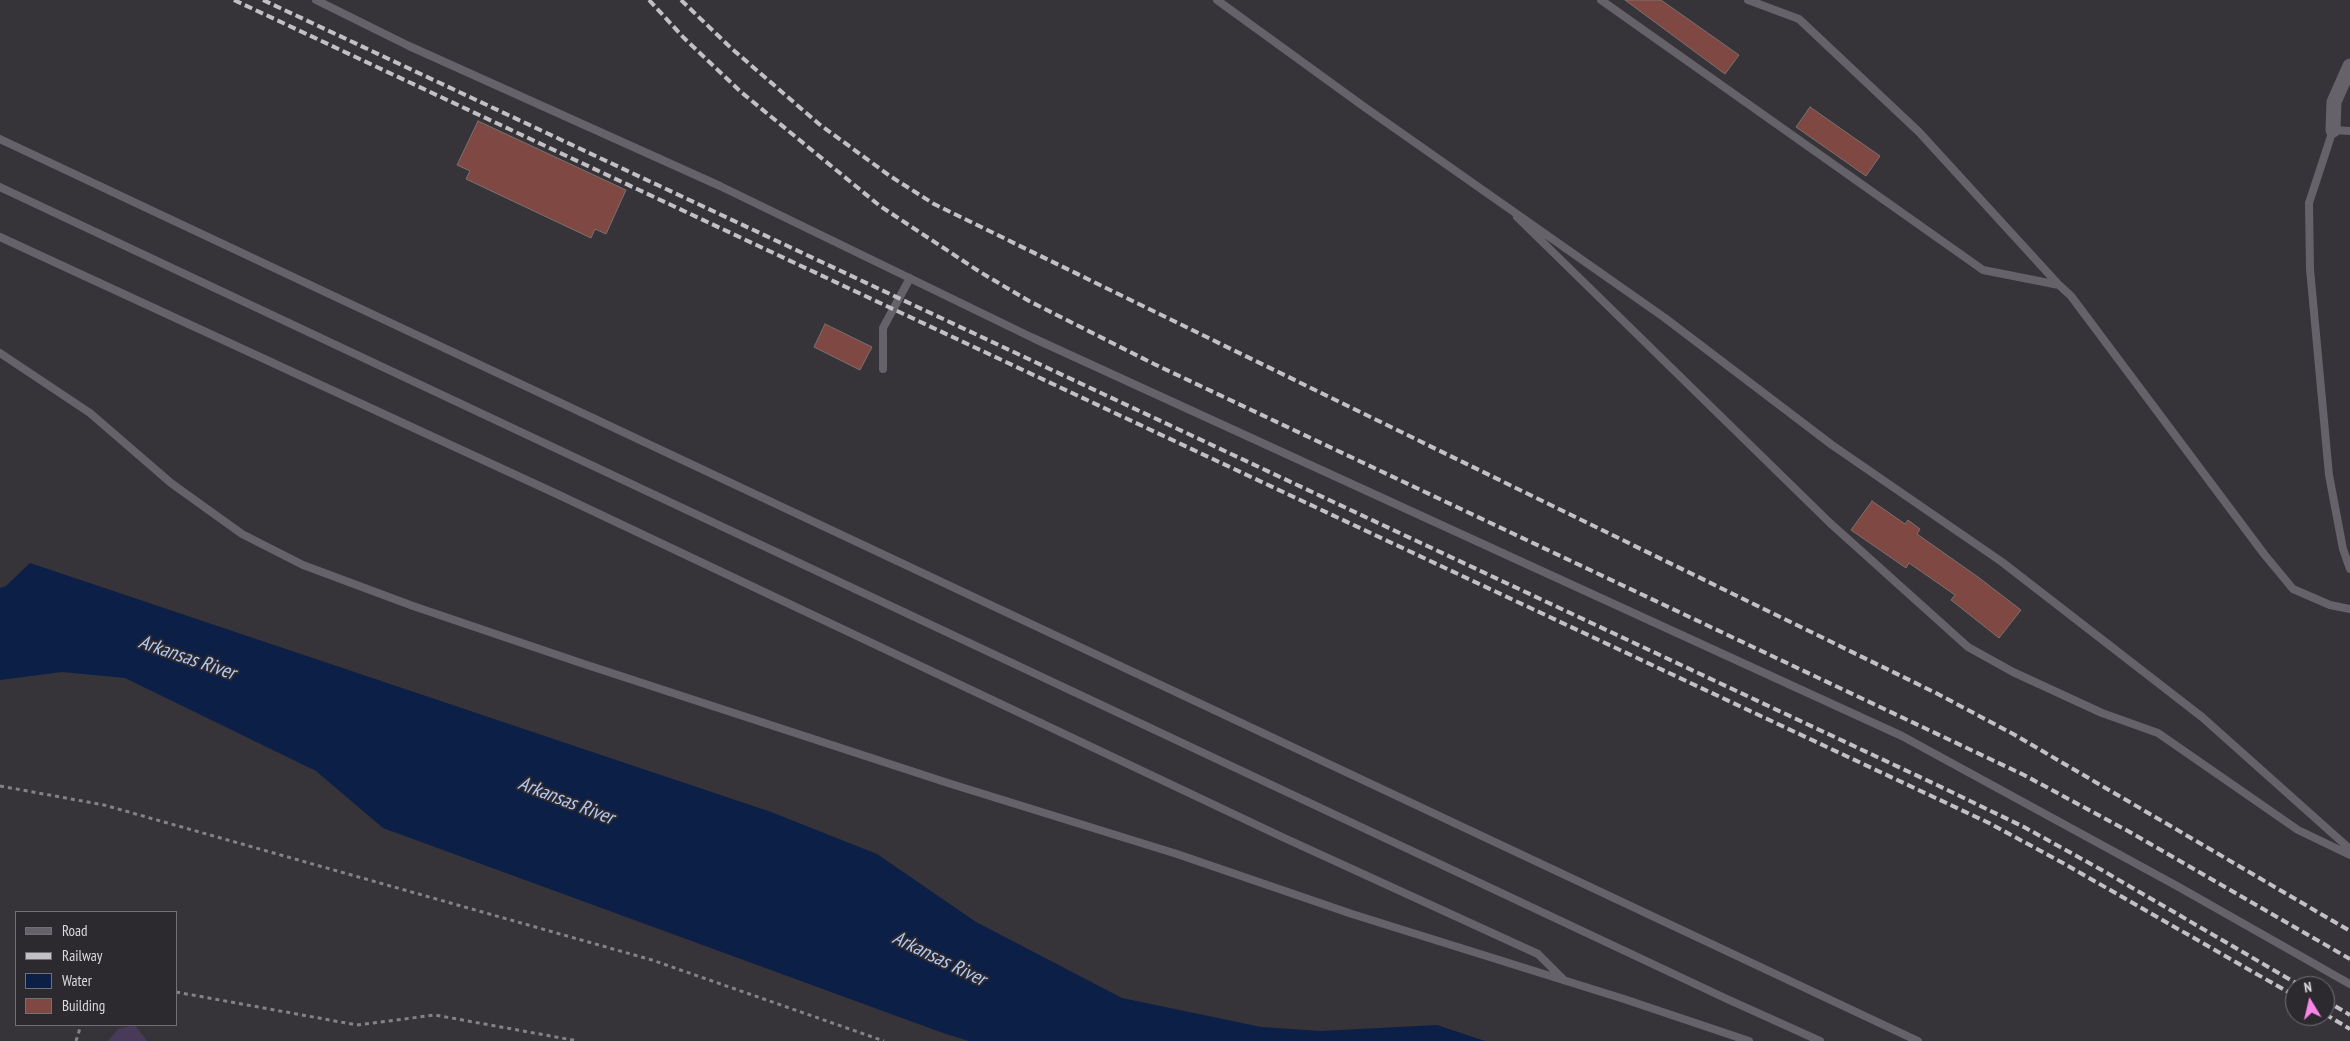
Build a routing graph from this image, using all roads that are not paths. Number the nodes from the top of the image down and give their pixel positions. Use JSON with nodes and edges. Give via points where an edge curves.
{"nodes":[{"id":1,"x":316,"y":0,"type":"edge"},
{"id":2,"x":1217,"y":0,"type":"edge"},
{"id":3,"x":1601,"y":0,"type":"edge"},
{"id":4,"x":1748,"y":0,"type":"edge"},
{"id":5,"x":2350,"y":66,"type":"edge"},
{"id":6,"x":2333,"y":130,"type":"junction"},
{"id":7,"x":2350,"y":131,"type":"edge"},
{"id":8,"x":0,"y":139,"type":"edge"},
{"id":9,"x":0,"y":187,"type":"edge"},
{"id":10,"x":1503,"y":202,"type":"junction"},
{"id":11,"x":0,"y":236,"type":"edge"},
{"id":12,"x":910,"y":278,"type":"junction"},
{"id":13,"x":2059,"y":286,"type":"junction"},
{"id":14,"x":0,"y":353,"type":"edge"},
{"id":15,"x":883,"y":369,"type":"dead end"},
{"id":16,"x":2350,"y":569,"type":"edge"},
{"id":17,"x":2350,"y":609,"type":"edge"},
{"id":18,"x":2350,"y":849,"type":"edge"},
{"id":19,"x":2350,"y":855,"type":"edge"},
{"id":20,"x":1563,"y":979,"type":"junction"},
{"id":21,"x":2350,"y":984,"type":"edge"},
{"id":22,"x":1748,"y":1041,"type":"edge"},
{"id":23,"x":1820,"y":1041,"type":"edge"},
{"id":24,"x":1918,"y":1041,"type":"edge"}],
"edges":[{"from":1,"to":12,"type":"lane","via":[[409,46],[720,186]]},
{"from":2,"to":10,"type":"lane"},
{"from":3,"to":13,"type":"lane","via":[[1983,270]]},
{"from":4,"to":13,"type":"lane","via":[[1798,19],[1919,132]]},
{"from":5,"to":6,"type":"street","via":[[2334,102]]},
{"from":6,"to":7,"type":"lane"},
{"from":6,"to":16,"type":"lane","via":[[2309,202],[2310,269],[2330,475]]},
{"from":8,"to":24,"type":"lane"},
{"from":9,"to":23,"type":"lane"},
{"from":10,"to":18,"type":"lane","via":[[1665,318],[1832,445],[2002,562],[2115,648],[2202,717]]},
{"from":10,"to":19,"type":"lane","via":[[1830,523],[1968,647],[2093,709],[2158,733],[2298,830]]},
{"from":11,"to":20,"type":"lane","via":[[1538,954]]},
{"from":12,"to":15,"type":"lane","via":[[883,328]]},
{"from":12,"to":21,"type":"lane","via":[[1032,338],[1902,736]]},
{"from":13,"to":17,"type":"lane","via":[[2072,296],[2264,554],[2293,588]]},
{"from":14,"to":20,"type":"lane","via":[[90,413],[171,482],[242,534],[302,564],[580,664]]},
{"from":20,"to":22,"type":"lane"}]}
